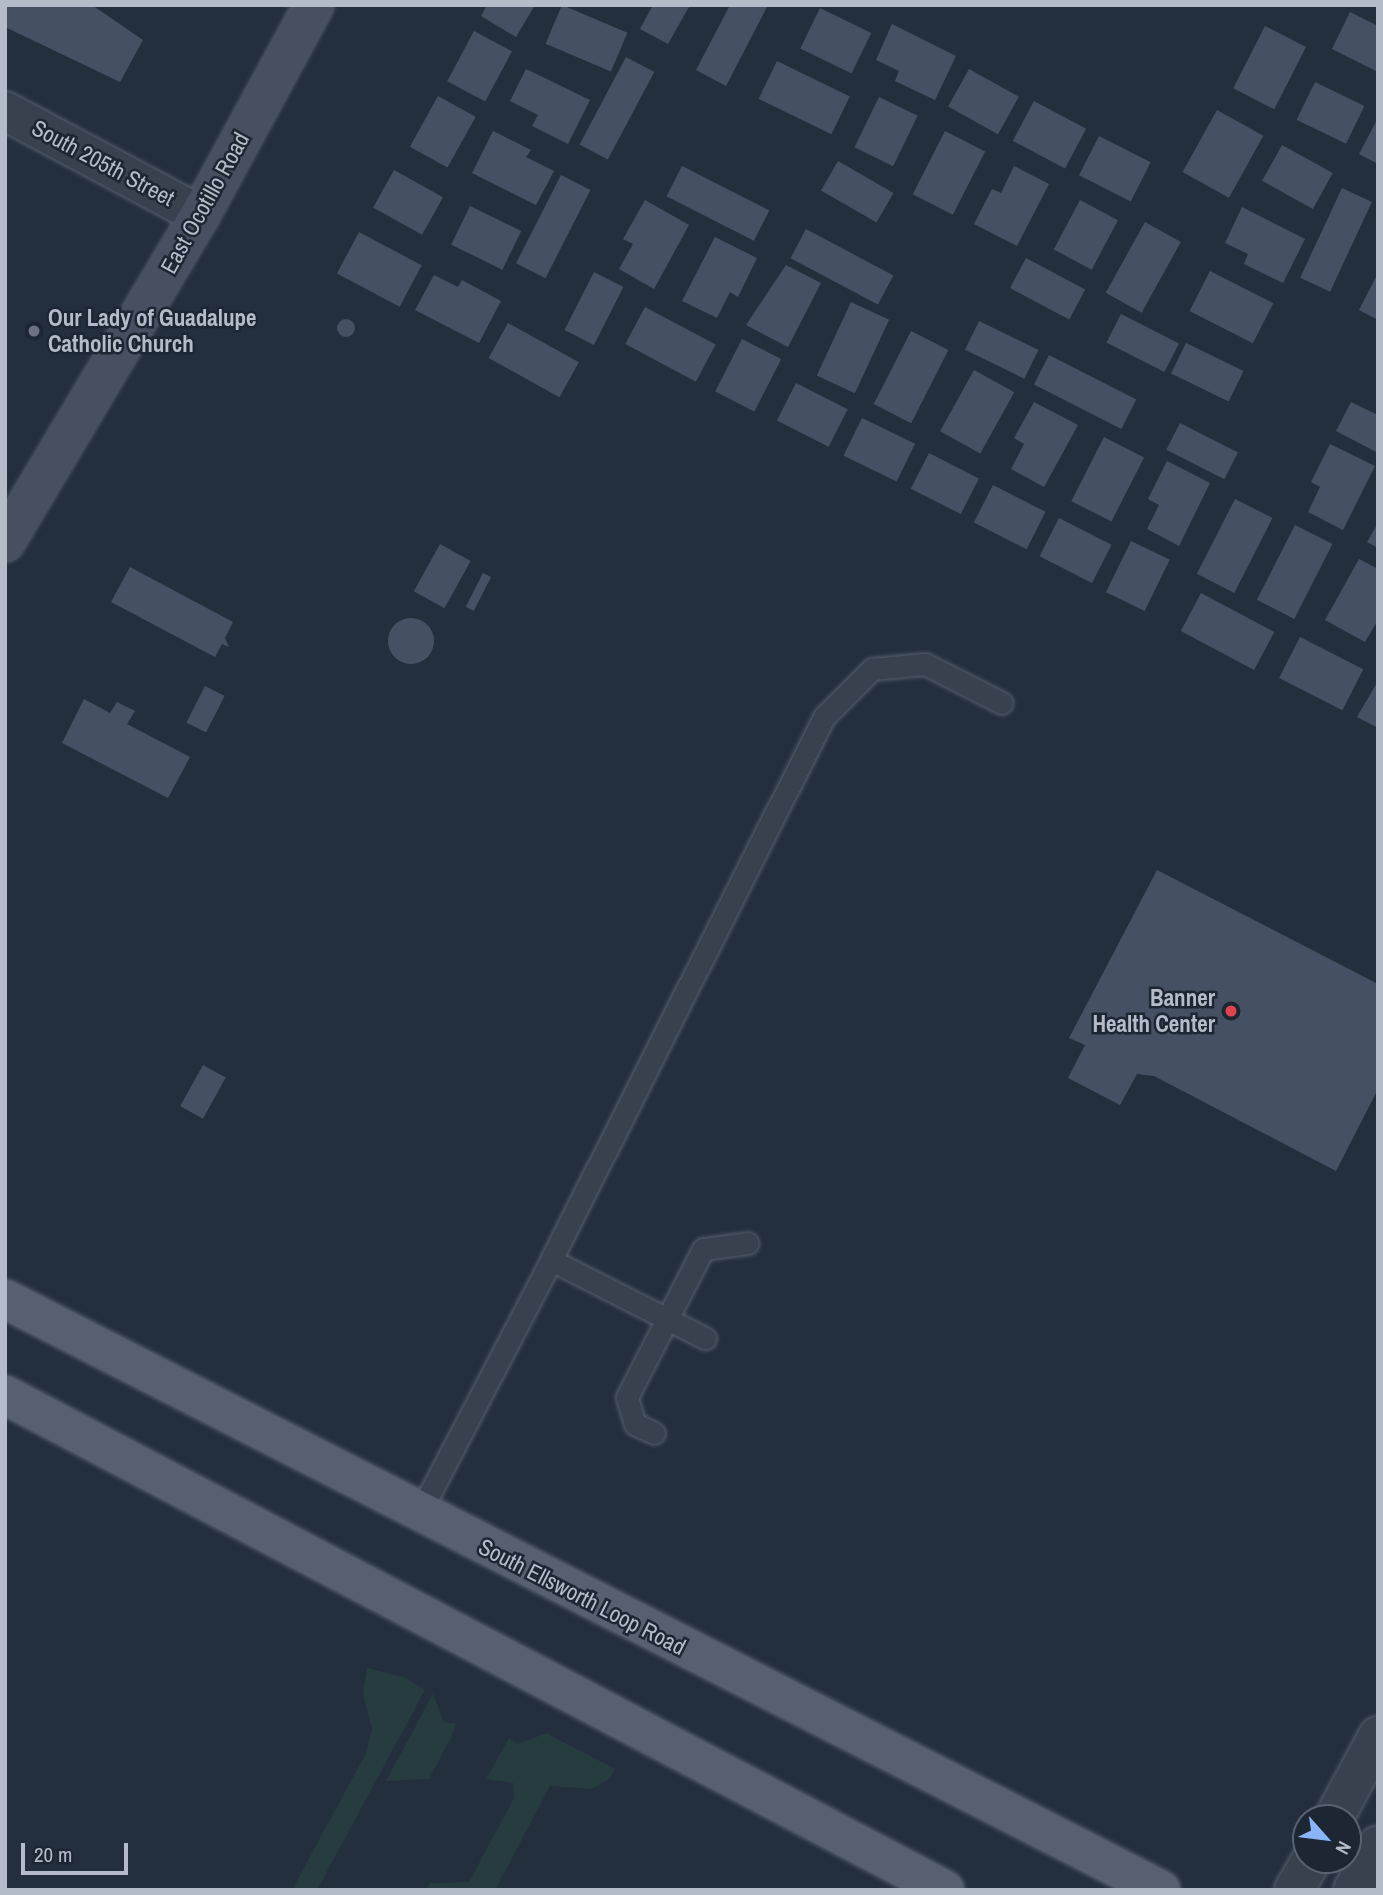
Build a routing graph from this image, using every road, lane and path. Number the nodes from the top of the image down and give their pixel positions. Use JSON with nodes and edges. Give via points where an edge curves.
{"nodes":[{"id":1,"x":314,"y":5,"type":"edge"},
{"id":2,"x":5,"y":111,"type":"edge"},
{"id":3,"x":200,"y":215,"type":"junction"},
{"id":4,"x":5,"y":542,"type":"edge"},
{"id":5,"x":1002,"y":703,"type":"dead end"},
{"id":6,"x":748,"y":1242,"type":"dead end"},
{"id":7,"x":551,"y":1260,"type":"junction"},
{"id":8,"x":5,"y":1299,"type":"edge"},
{"id":9,"x":667,"y":1319,"type":"junction"},
{"id":10,"x":705,"y":1338,"type":"dead end"},
{"id":11,"x":5,"y":1395,"type":"edge"},
{"id":12,"x":654,"y":1433,"type":"dead end"},
{"id":13,"x":419,"y":1514,"type":"junction"},
{"id":14,"x":1378,"y":1736,"type":"edge"},
{"id":15,"x":1342,"y":1804,"type":"edge"},
{"id":16,"x":1378,"y":1845,"type":"edge"},
{"id":17,"x":1303,"y":1874,"type":"edge"},
{"id":18,"x":944,"y":1890,"type":"edge"},
{"id":19,"x":1161,"y":1890,"type":"edge"},
{"id":20,"x":1294,"y":1890,"type":"edge"},
{"id":21,"x":1353,"y":1890,"type":"edge"}],
"edges":[{"from":1,"to":3,"type":"main road","name":"East Ocotillo Road"},
{"from":2,"to":3,"type":"street","name":"South 205th Street"},
{"from":3,"to":4,"type":"main road","name":"East Ocotillo Road"},
{"from":5,"to":7,"type":"lane","via":[[925,664],[873,669],[824,716]]},
{"from":6,"to":9,"type":"lane","via":[[703,1249]]},
{"from":7,"to":9,"type":"lane"},
{"from":7,"to":13,"type":"lane"},
{"from":8,"to":13,"type":"main road","name":"South Ellsworth Loop Road"},
{"from":9,"to":10,"type":"lane"},
{"from":9,"to":12,"type":"lane","via":[[627,1397],[635,1423]]},
{"from":11,"to":18,"type":"main road"},
{"from":13,"to":19,"type":"main road","name":"South Ellsworth Loop Road"},
{"from":14,"to":15,"type":"street"},
{"from":16,"to":21,"type":"street"},
{"from":17,"to":20,"type":"street"}]}
